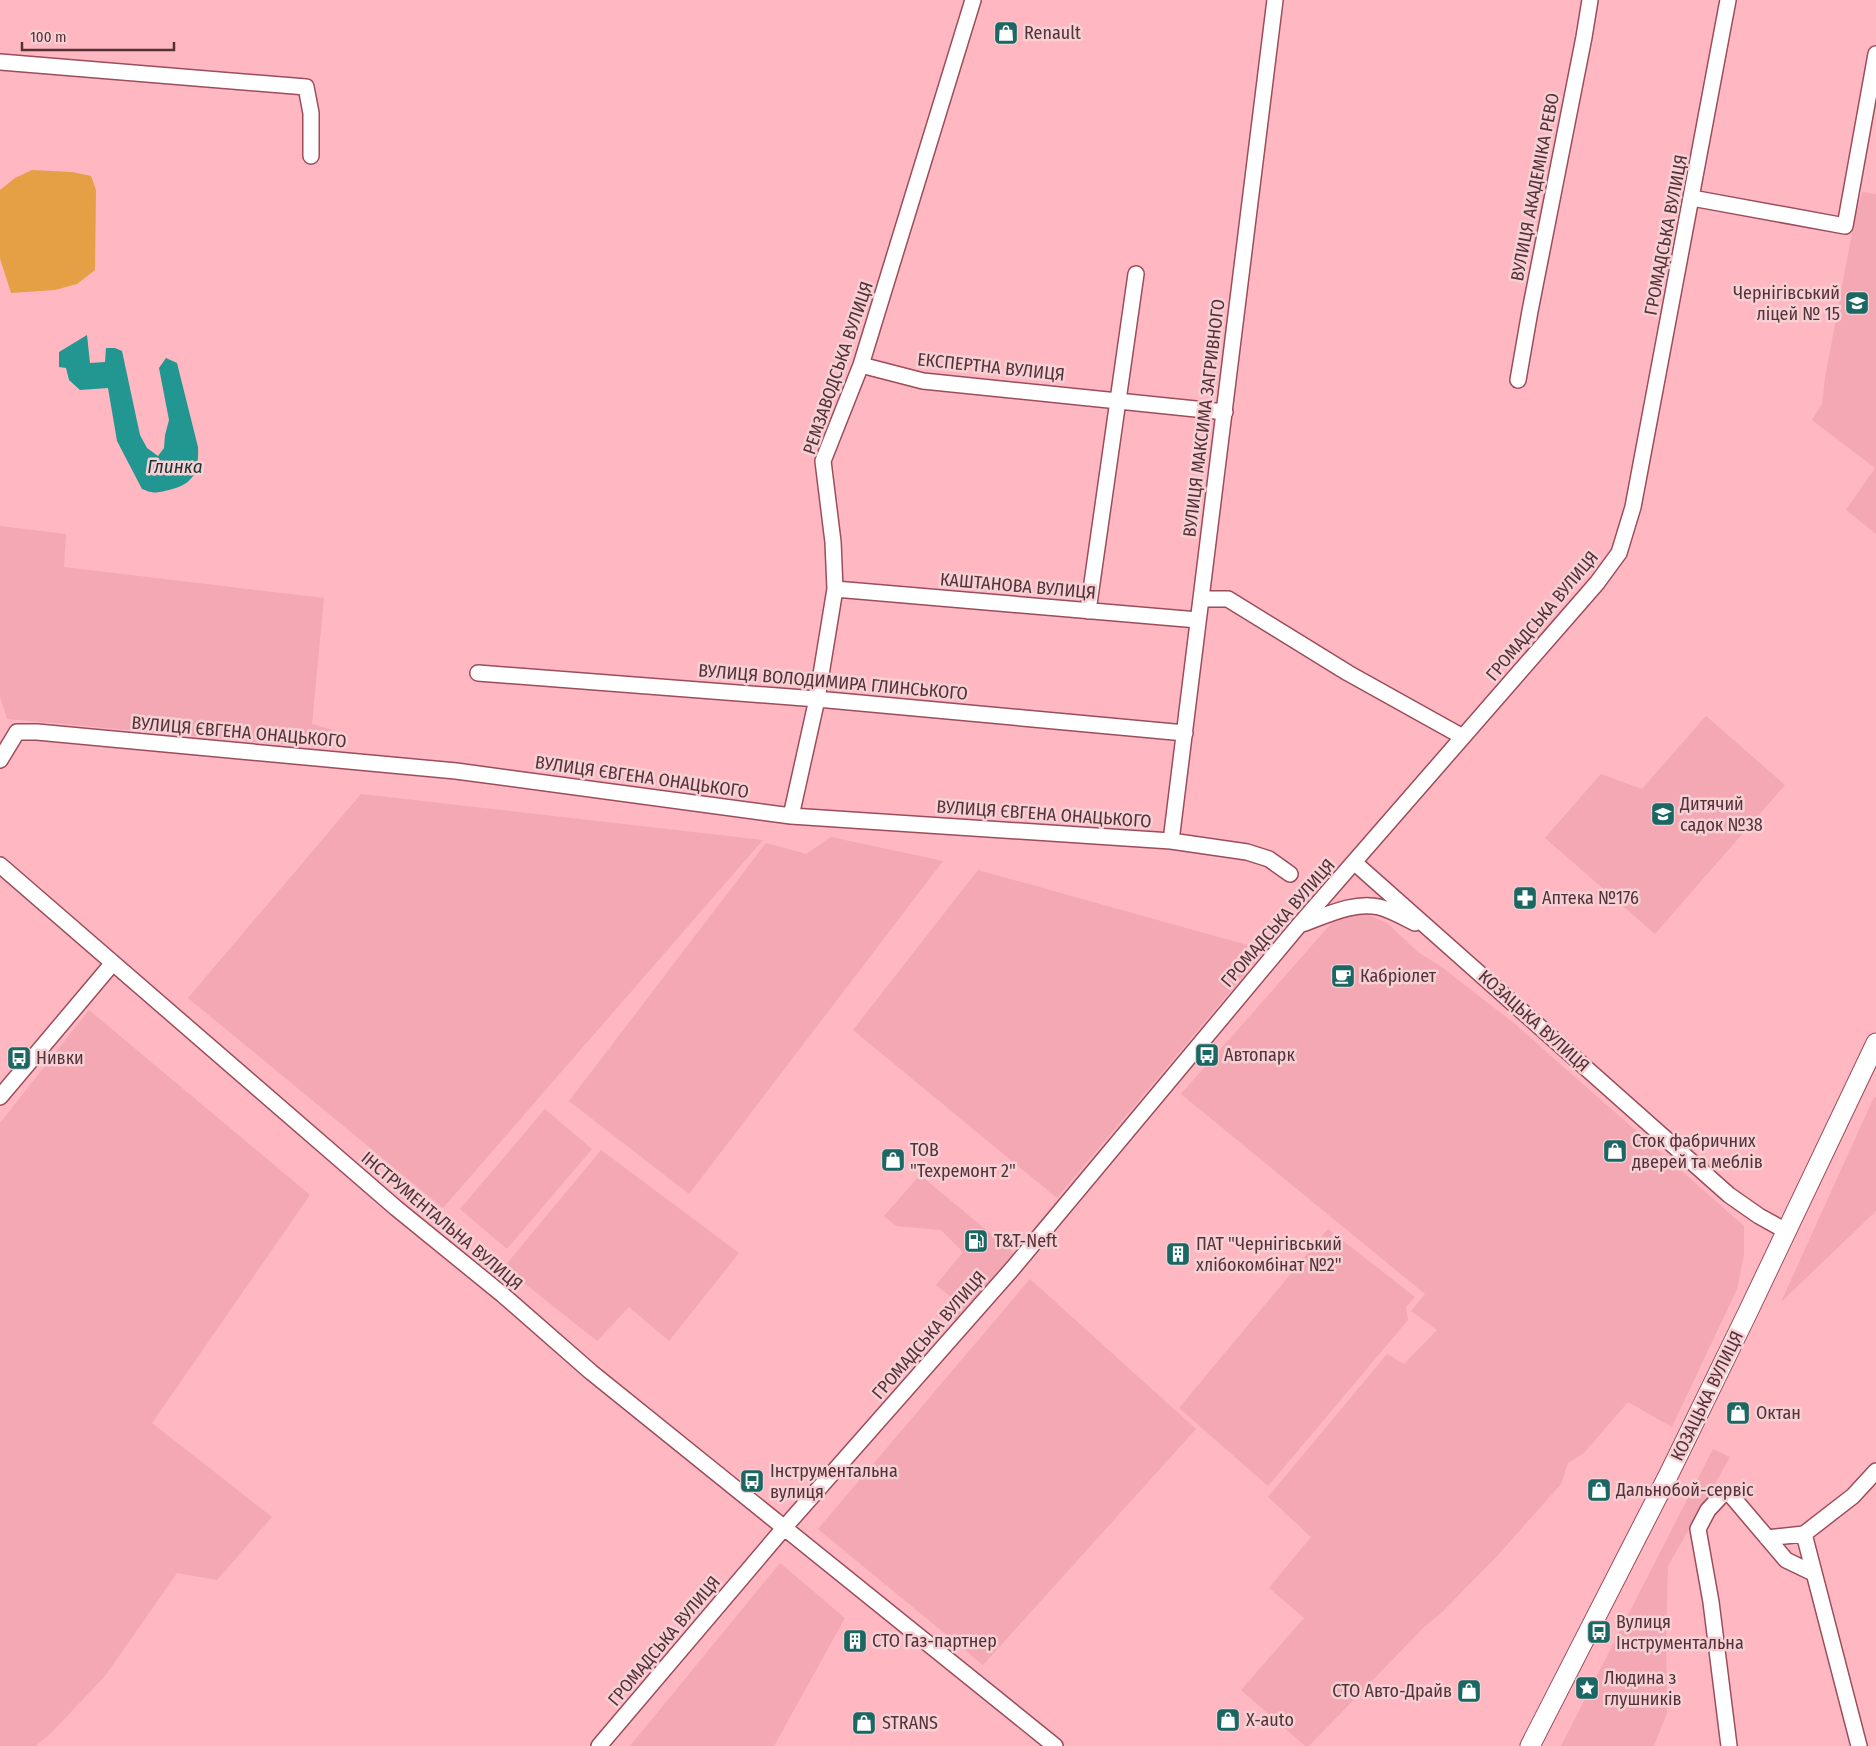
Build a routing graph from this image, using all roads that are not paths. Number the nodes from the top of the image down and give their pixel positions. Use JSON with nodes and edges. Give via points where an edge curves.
{"nodes":[{"id":1,"x":973,"y":0,"type":"edge"},
{"id":2,"x":1275,"y":0,"type":"edge"},
{"id":3,"x":1590,"y":0,"type":"edge"},
{"id":4,"x":1728,"y":0,"type":"edge"},
{"id":5,"x":1876,"y":54,"type":"edge"},
{"id":6,"x":0,"y":62,"type":"edge"},
{"id":7,"x":311,"y":156,"type":"dead end"},
{"id":8,"x":1692,"y":198,"type":"junction"},
{"id":9,"x":1136,"y":274,"type":"dead end"},
{"id":10,"x":861,"y":365,"type":"junction"},
{"id":11,"x":1518,"y":380,"type":"dead end"},
{"id":12,"x":1118,"y":400,"type":"junction"},
{"id":13,"x":1224,"y":412,"type":"junction"},
{"id":14,"x":834,"y":589,"type":"junction"},
{"id":15,"x":1201,"y":599,"type":"junction"},
{"id":16,"x":1088,"y":611,"type":"junction"},
{"id":17,"x":1198,"y":620,"type":"junction"},
{"id":18,"x":478,"y":673,"type":"dead end"},
{"id":19,"x":817,"y":699,"type":"junction"},
{"id":20,"x":1185,"y":732,"type":"junction"},
{"id":21,"x":1463,"y":737,"type":"junction"},
{"id":22,"x":0,"y":760,"type":"edge"},
{"id":23,"x":791,"y":816,"type":"junction"},
{"id":24,"x":1171,"y":841,"type":"junction"},
{"id":25,"x":1355,"y":863,"type":"junction"},
{"id":26,"x":0,"y":865,"type":"edge"},
{"id":27,"x":1290,"y":874,"type":"dead end"},
{"id":28,"x":1300,"y":924,"type":"junction"},
{"id":29,"x":1435,"y":934,"type":"junction"},
{"id":30,"x":112,"y":964,"type":"junction"},
{"id":31,"x":1876,"y":1044,"type":"edge"},
{"id":32,"x":0,"y":1096,"type":"edge"},
{"id":33,"x":1786,"y":1231,"type":"junction"},
{"id":34,"x":1876,"y":1471,"type":"edge"},
{"id":35,"x":784,"y":1528,"type":"junction"},
{"id":36,"x":1804,"y":1534,"type":"junction"},
{"id":37,"x":1767,"y":1538,"type":"junction"},
{"id":38,"x":1813,"y":1573,"type":"junction"},
{"id":39,"x":598,"y":1746,"type":"edge"},
{"id":40,"x":1056,"y":1746,"type":"edge"},
{"id":41,"x":1530,"y":1746,"type":"edge"},
{"id":42,"x":1729,"y":1746,"type":"edge"},
{"id":43,"x":1859,"y":1746,"type":"edge"}],
"edges":[{"from":1,"to":10,"type":"street","name":"РЕМЗАВОДСЬКА ВУЛИЦЯ"},
{"from":2,"to":13,"type":"street","name":"ВУЛИЦЯ МАКСИМА ЗАГРИВНОГО"},
{"from":3,"to":11,"type":"street","name":"ВУЛИЦЯ АКАДЕМІКА РЕВО"},
{"from":4,"to":8,"type":"street","name":"ГРОМАДСЬКА ВУЛИЦЯ"},
{"from":5,"to":8,"type":"street","via":[[1844,226]]},
{"from":6,"to":7,"type":"street","via":[[306,87],[311,113]]},
{"from":8,"to":21,"type":"street","name":"ГРОМАДСЬКА ВУЛИЦЯ","via":[[1633,507],[1619,553],[1597,583]]},
{"from":9,"to":12,"type":"street"},
{"from":10,"to":12,"type":"street","name":"ЕКСПЕРТНА ВУЛИЦЯ","via":[[923,381]]},
{"from":10,"to":14,"type":"street","name":"РЕМЗАВОДСЬКА ВУЛИЦЯ","via":[[823,461],[833,542]]},
{"from":12,"to":13,"type":"street","name":"ЕКСПЕРТНА ВУЛИЦЯ"},
{"from":12,"to":16,"type":"street"},
{"from":13,"to":15,"type":"street","name":"ВУЛИЦЯ МАКСИМА ЗАГРИВНОГО"},
{"from":14,"to":16,"type":"street","name":"КАШТАНОВА ВУЛИЦЯ"},
{"from":14,"to":19,"type":"street","name":"РЕМЗАВОДСЬКА ВУЛИЦЯ"},
{"from":15,"to":17,"type":"street","name":"ВУЛИЦЯ МАКСИМА ЗАГРИВНОГО"},
{"from":15,"to":21,"type":"street","via":[[1228,599],[1348,673]]},
{"from":16,"to":17,"type":"street","name":"КАШТАНОВА ВУЛИЦЯ"},
{"from":17,"to":20,"type":"street","name":"ВУЛИЦЯ МАКСИМА ЗАГРИВНОГО"},
{"from":18,"to":19,"type":"street","name":"ВУЛИЦЯ ВОЛОДИМИРА ГЛИНСЬКОГО"},
{"from":19,"to":20,"type":"street","name":"ВУЛИЦЯ ВОЛОДИМИРА ГЛИНСЬКОГО"},
{"from":19,"to":23,"type":"street","name":"РЕМЗАВОДСЬКА ВУЛИЦЯ"},
{"from":20,"to":24,"type":"street","name":"ВУЛИЦЯ МАКСИМА ЗАГРИВНОГО"},
{"from":21,"to":25,"type":"street","name":"ГРОМАДСЬКА ВУЛИЦЯ"},
{"from":22,"to":23,"type":"street","name":"ВУЛИЦЯ ЄВГЕНА ОНАЦЬКОГО","via":[[17,732],[37,732],[456,771]]},
{"from":23,"to":24,"type":"street","name":"ВУЛИЦЯ ЄВГЕНА ОНАЦЬКОГО"},
{"from":24,"to":27,"type":"street","name":"ВУЛИЦЯ ЄВГЕНА ОНАЦЬКОГО","via":[[1247,852],[1269,859]]},
{"from":25,"to":28,"type":"street","name":"ГРОМАДСЬКА ВУЛИЦЯ"},
{"from":25,"to":29,"type":"street","name":"КОЗАЦЬКА ВУЛИЦЯ"},
{"from":26,"to":30,"type":"street","name":"ІНСТРУМЕНТАЛЬНА ВУЛИЦЯ"},
{"from":28,"to":29,"type":"street","via":[[1344,909],[1378,907]]},
{"from":28,"to":35,"type":"street","name":"ГРОМАДСЬКА ВУЛИЦЯ","via":[[1013,1268]]},
{"from":29,"to":33,"type":"street","name":"КОЗАЦЬКА ВУЛИЦЯ","via":[[1729,1195]]},
{"from":30,"to":32,"type":"street"},
{"from":30,"to":35,"type":"street","name":"ІНСТРУМЕНТАЛЬНА ВУЛИЦЯ","via":[[591,1372]]},
{"from":31,"to":33,"type":"main road","name":"КОЗАЦЬКА ВУЛИЦЯ"},
{"from":33,"to":41,"type":"main road","name":"КОЗАЦЬКА ВУЛИЦЯ","via":[[1668,1476]]},
{"from":34,"to":36,"type":"street","via":[[1853,1496]]},
{"from":35,"to":39,"type":"street","name":"ГРОМАДСЬКА ВУЛИЦЯ"},
{"from":35,"to":40,"type":"street","name":"ІНСТРУМЕНТАЛЬНА ВУЛИЦЯ"},
{"from":36,"to":37,"type":"street"},
{"from":36,"to":38,"type":"street"},
{"from":37,"to":38,"type":"street","via":[[1786,1560]]},
{"from":37,"to":42,"type":"street","via":[[1730,1494],[1722,1494],[1708,1510],[1698,1530],[1711,1602]]},
{"from":38,"to":43,"type":"street"}]}
